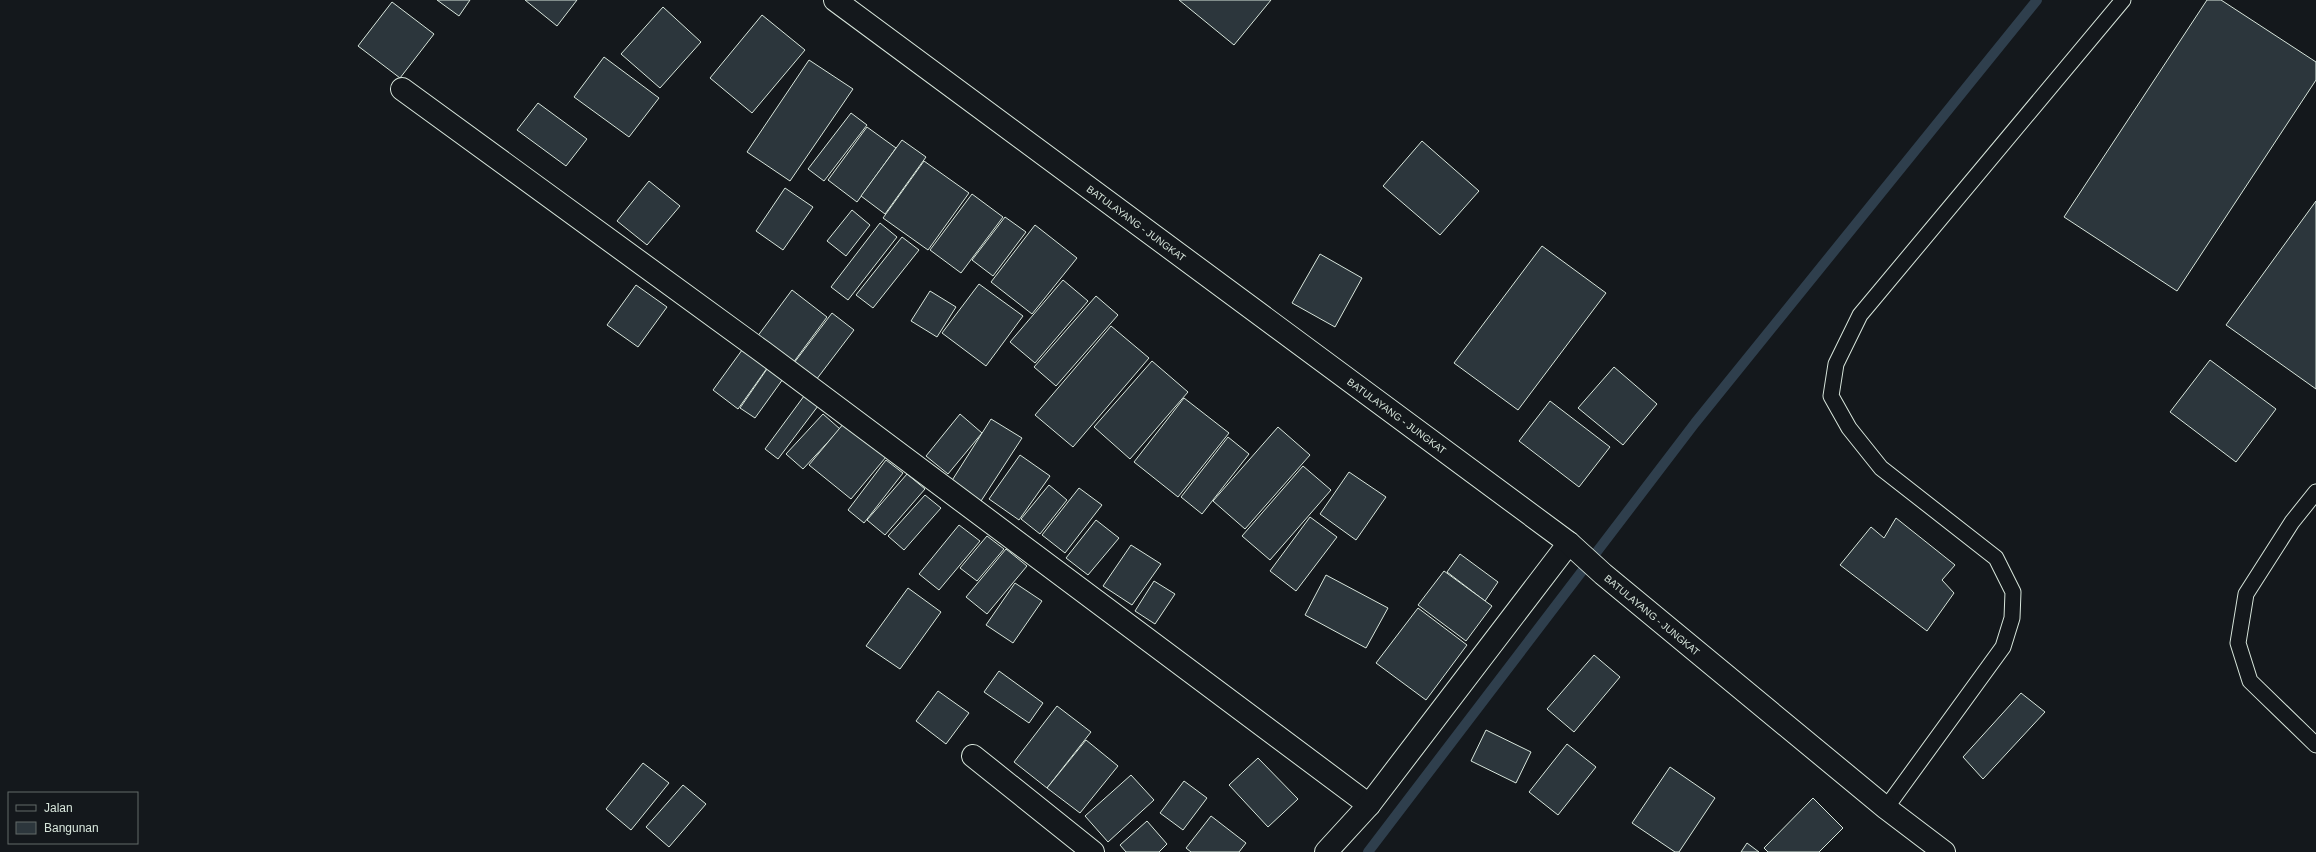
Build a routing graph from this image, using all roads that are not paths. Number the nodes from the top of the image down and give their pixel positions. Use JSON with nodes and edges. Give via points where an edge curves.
{"nodes":[{"id":1,"x":835,"y":0,"type":"edge"},
{"id":2,"x":2123,"y":0,"type":"edge"},
{"id":3,"x":402,"y":88,"type":"dead end"},
{"id":4,"x":2316,"y":492,"type":"edge"},
{"id":5,"x":1574,"y":548,"type":"junction"},
{"id":6,"x":2316,"y":745,"type":"edge"},
{"id":7,"x":973,"y":756,"type":"dead end"},
{"id":8,"x":1368,"y":805,"type":"junction"},
{"id":9,"x":1886,"y":808,"type":"junction"},
{"id":10,"x":1093,"y":852,"type":"edge"},
{"id":11,"x":1326,"y":852,"type":"edge"},
{"id":12,"x":1944,"y":852,"type":"edge"}],
"edges":[{"from":1,"to":5,"type":"main road","name":"BATULAYANG - JUNGKAT"},
{"from":2,"to":9,"type":"lane","via":[[1860,315],[1836,364],[1831,396],[1849,428],[1881,468],[1996,558],[2013,592],[2012,618],[2003,647]]},
{"from":3,"to":8,"type":"main road","via":[[763,352]]},
{"from":4,"to":6,"type":"lane","via":[[2292,522],[2246,594],[2238,643],[2250,681]]},
{"from":5,"to":8,"type":"main road"},
{"from":5,"to":9,"type":"main road","name":"BATULAYANG - JUNGKAT"},
{"from":7,"to":10,"type":"main road"},
{"from":8,"to":11,"type":"main road"},
{"from":9,"to":12,"type":"main road","name":"BATULAYANG - JUNGKAT"}]}
